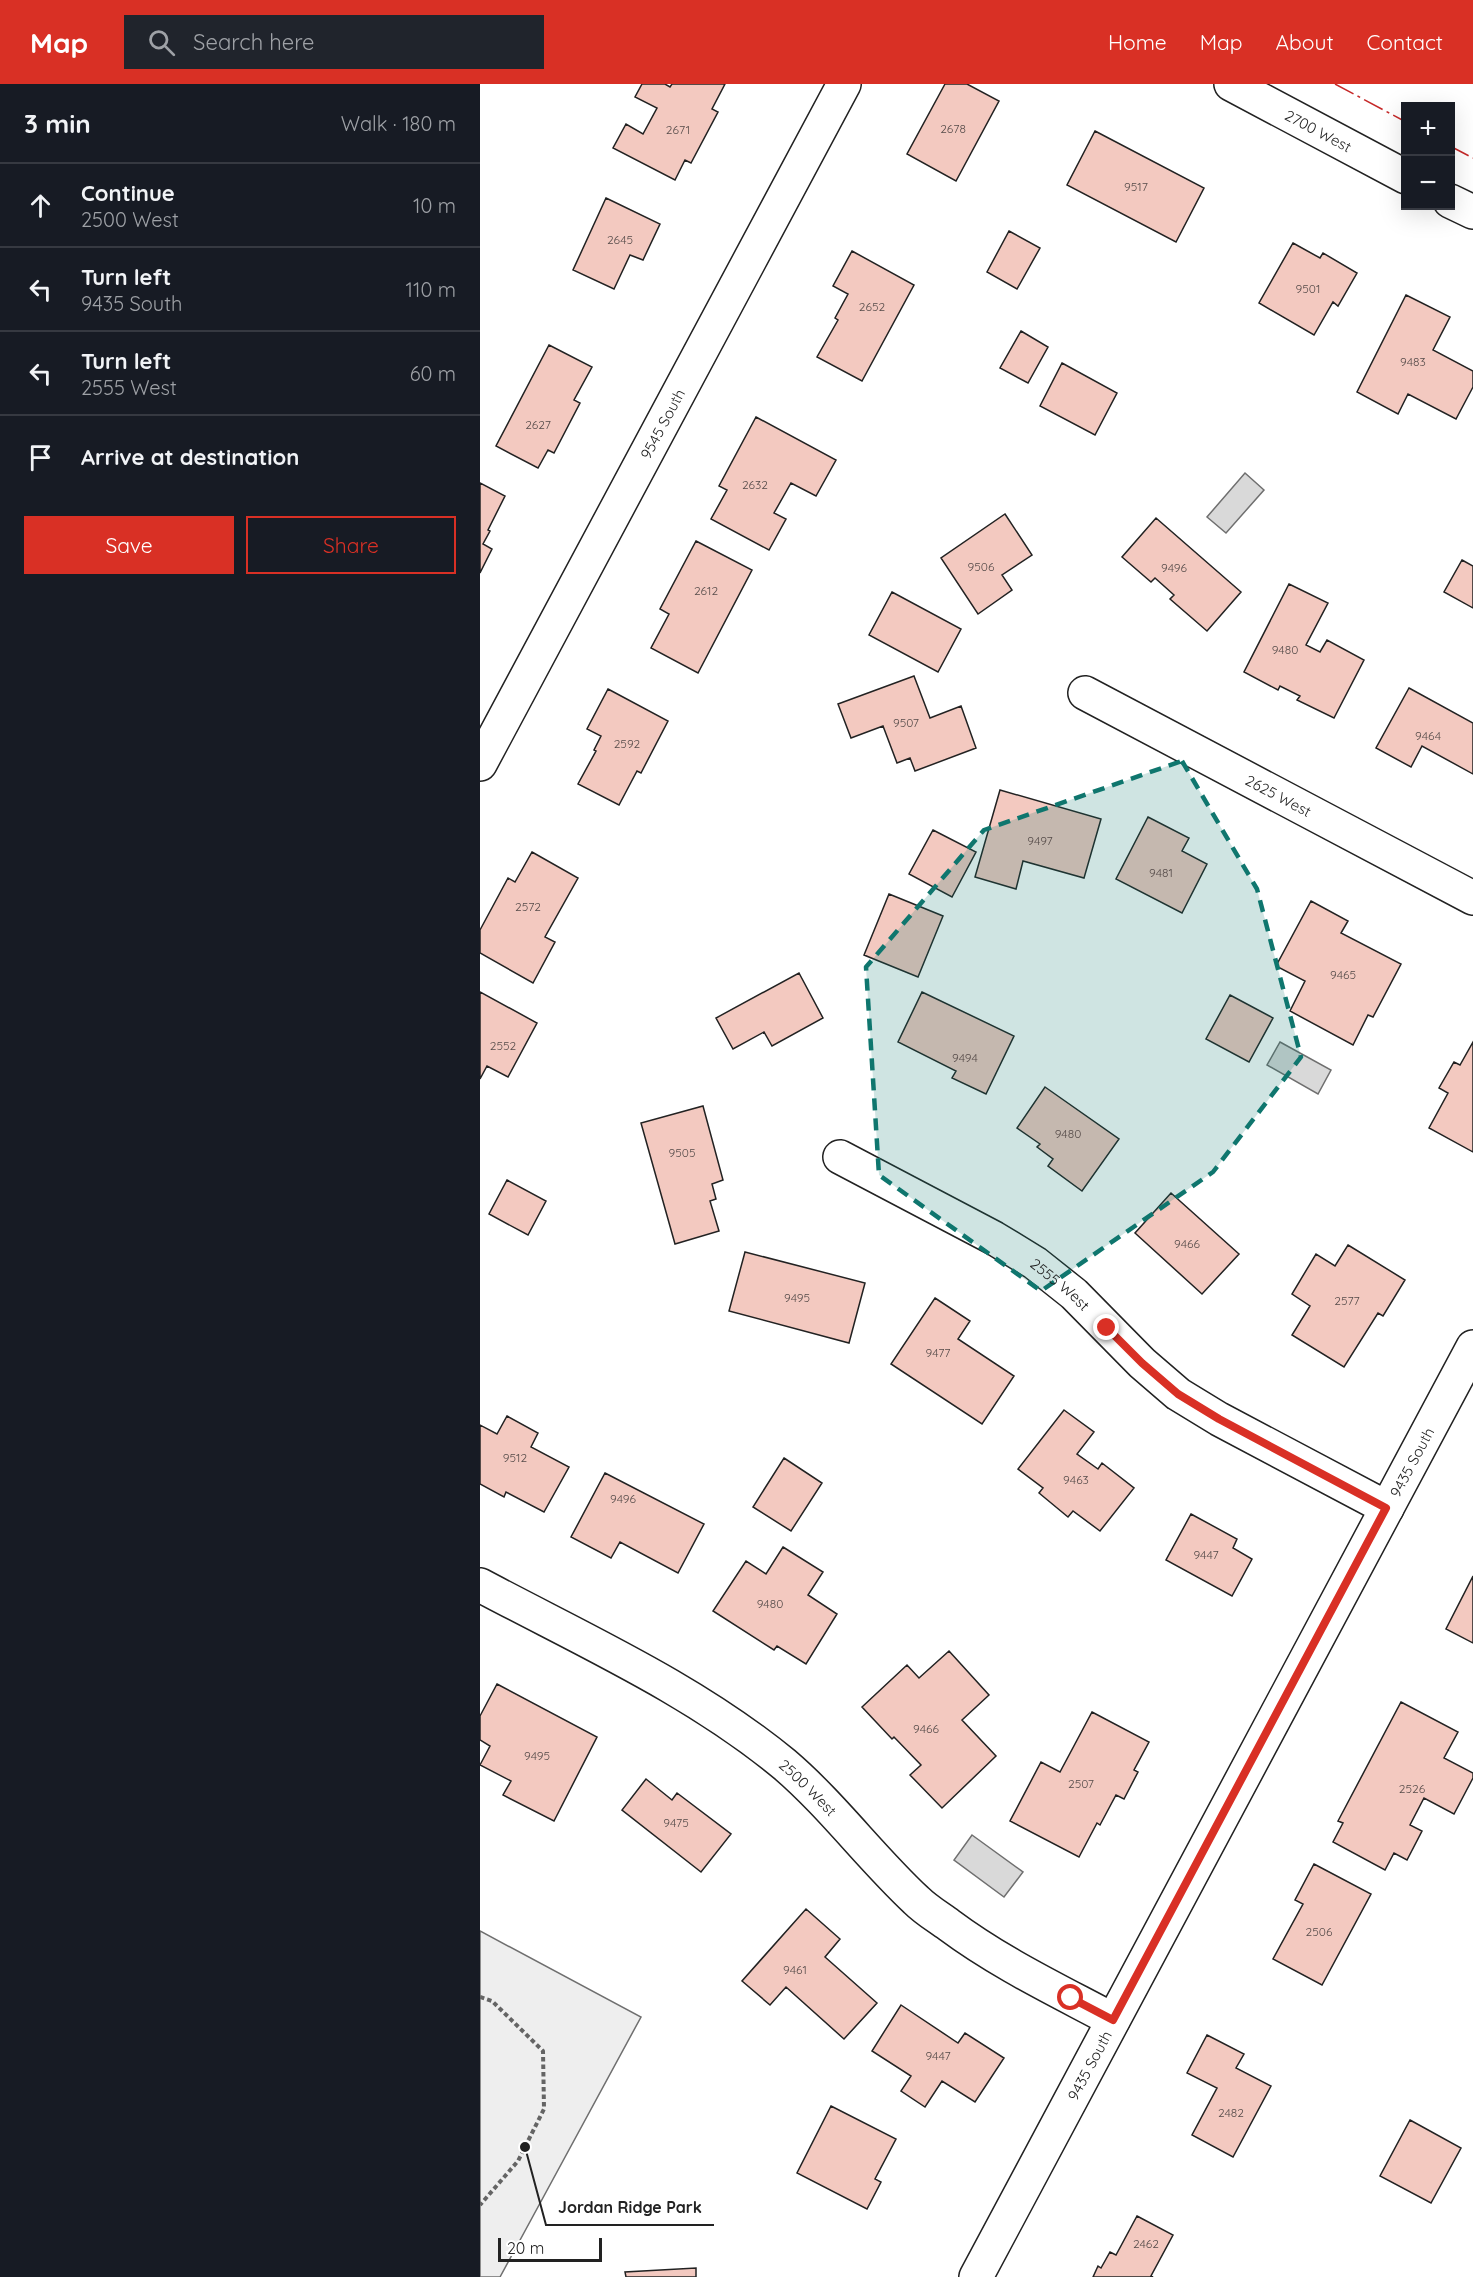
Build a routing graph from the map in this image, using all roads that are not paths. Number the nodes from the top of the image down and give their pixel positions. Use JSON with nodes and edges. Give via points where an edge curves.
{"nodes":[{"id":1,"x":844,"y":84,"type":"edge"},
{"id":2,"x":1231,"y":84,"type":"edge"},
{"id":3,"x":1401,"y":174,"type":"edge"},
{"id":4,"x":1455,"y":203,"type":"edge"},
{"id":5,"x":1473,"y":212,"type":"edge"},
{"id":6,"x":1085,"y":693,"type":"dead end"},
{"id":7,"x":480,"y":764,"type":"edge"},
{"id":8,"x":1473,"y":898,"type":"edge"},
{"id":9,"x":840,"y":1157,"type":"dead end"},
{"id":10,"x":1473,"y":1347,"type":"edge"},
{"id":11,"x":1386,"y":1508,"type":"junction"},
{"id":12,"x":480,"y":1585,"type":"edge"},
{"id":13,"x":1113,"y":2020,"type":"junction"},
{"id":14,"x":976,"y":2277,"type":"edge"}],
"edges":[{"from":1,"to":7,"type":"street","name":"9545 South"},
{"from":2,"to":3,"type":"street","name":"2700 West"},
{"from":4,"to":5,"type":"street"},
{"from":6,"to":8,"type":"street","name":"2625 West"},
{"from":9,"to":11,"type":"street","name":"2555 West","via":[[1035,1263],[1074,1294],[1178,1394]]},
{"from":10,"to":11,"type":"street","name":"9435 South"},
{"from":11,"to":13,"type":"street","name":"9435 South"},
{"from":12,"to":13,"type":"street","name":"2500 West","via":[[668,1684],[731,1724],[801,1780],[918,1902],[1008,1965]]},
{"from":13,"to":14,"type":"street","name":"9435 South"}]}
